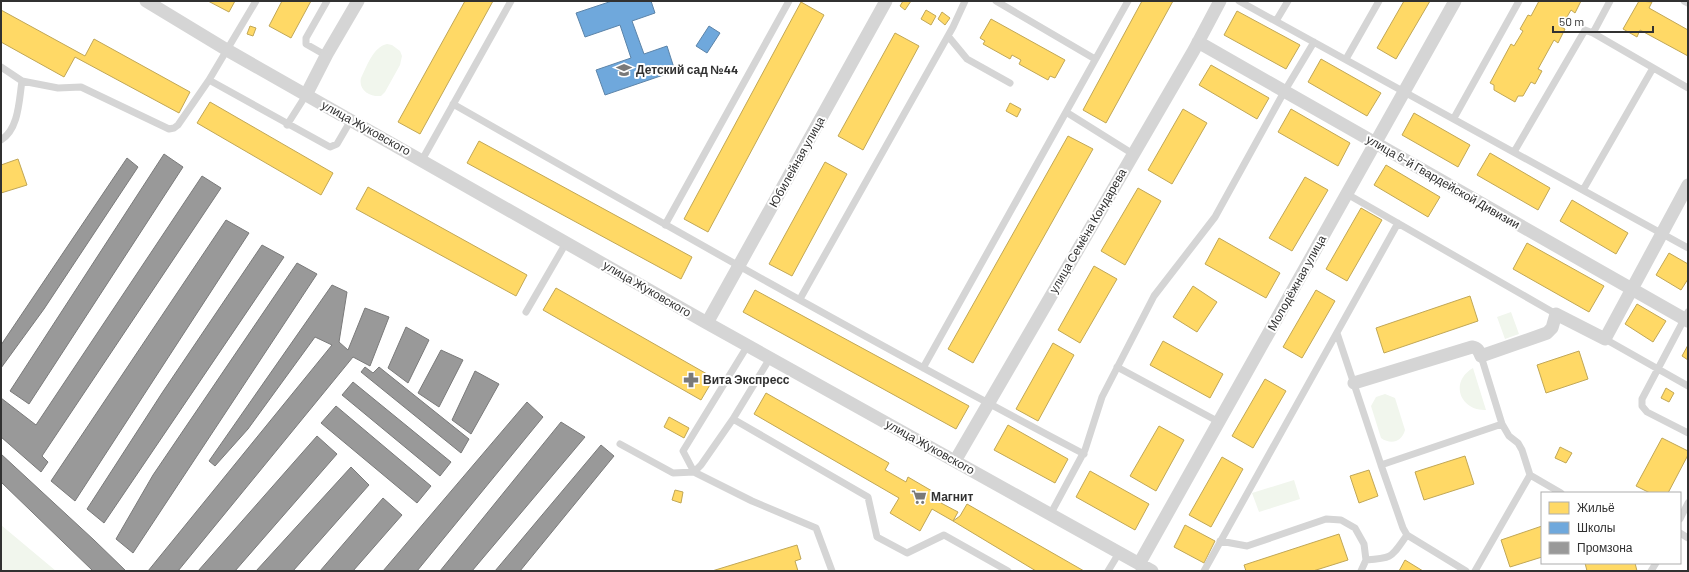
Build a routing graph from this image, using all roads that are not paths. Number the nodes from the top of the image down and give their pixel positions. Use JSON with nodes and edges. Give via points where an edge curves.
{"nodes":[{"id":1,"x":146,"y":1,"type":"edge"},
{"id":2,"x":256,"y":1,"type":"edge"},
{"id":3,"x":326,"y":1,"type":"edge"},
{"id":4,"x":358,"y":1,"type":"edge"},
{"id":5,"x":511,"y":1,"type":"edge"},
{"id":6,"x":789,"y":1,"type":"edge"},
{"id":7,"x":886,"y":1,"type":"edge"},
{"id":8,"x":965,"y":1,"type":"edge"},
{"id":9,"x":996,"y":1,"type":"edge"},
{"id":10,"x":1128,"y":1,"type":"edge"},
{"id":11,"x":1220,"y":1,"type":"edge"},
{"id":12,"x":1239,"y":1,"type":"edge"},
{"id":13,"x":1288,"y":1,"type":"edge"},
{"id":14,"x":1379,"y":1,"type":"edge"},
{"id":15,"x":1455,"y":1,"type":"edge"},
{"id":16,"x":1519,"y":1,"type":"edge"},
{"id":17,"x":1610,"y":1,"type":"edge"},
{"id":18,"x":1684,"y":1,"type":"edge"},
{"id":19,"x":1688,"y":4,"type":"edge"},
{"id":20,"x":1276,"y":21,"type":"junction"},
{"id":21,"x":1593,"y":33,"type":"junction"},
{"id":22,"x":948,"y":36,"type":"junction"},
{"id":23,"x":1198,"y":42,"type":"junction"},
{"id":24,"x":1314,"y":42,"type":"junction"},
{"id":25,"x":227,"y":50,"type":"junction"},
{"id":26,"x":327,"y":54,"type":"junction"},
{"id":27,"x":1095,"y":59,"type":"junction"},
{"id":28,"x":1346,"y":59,"type":"junction"},
{"id":29,"x":1,"y":67,"type":"edge"},
{"id":30,"x":1654,"y":68,"type":"junction"},
{"id":31,"x":208,"y":80,"type":"junction"},
{"id":32,"x":22,"y":81,"type":"junction"},
{"id":33,"x":1010,"y":83,"type":"dead end"},
{"id":34,"x":1688,"y":88,"type":"edge"},
{"id":35,"x":1405,"y":91,"type":"junction"},
{"id":36,"x":1284,"y":92,"type":"junction"},
{"id":37,"x":306,"y":94,"type":"junction"},
{"id":38,"x":454,"y":104,"type":"junction"},
{"id":39,"x":1066,"y":112,"type":"junction"},
{"id":40,"x":1454,"y":118,"type":"junction"},
{"id":41,"x":351,"y":120,"type":"junction"},
{"id":42,"x":287,"y":124,"type":"junction"},
{"id":43,"x":1,"y":140,"type":"edge"},
{"id":44,"x":1375,"y":144,"type":"junction"},
{"id":45,"x":1514,"y":152,"type":"junction"},
{"id":46,"x":1133,"y":154,"type":"junction"},
{"id":47,"x":422,"y":160,"type":"junction"},
{"id":48,"x":1688,"y":185,"type":"edge"},
{"id":49,"x":1583,"y":190,"type":"junction"},
{"id":50,"x":1347,"y":194,"type":"junction"},
{"id":51,"x":1398,"y":223,"type":"junction"},
{"id":52,"x":665,"y":225,"type":"junction"},
{"id":53,"x":1662,"y":233,"type":"junction"},
{"id":54,"x":566,"y":243,"type":"junction"},
{"id":55,"x":1688,"y":248,"type":"edge"},
{"id":56,"x":738,"y":267,"type":"junction"},
{"id":57,"x":1632,"y":290,"type":"junction"},
{"id":58,"x":800,"y":299,"type":"junction"},
{"id":59,"x":526,"y":312,"type":"dead end"},
{"id":60,"x":1556,"y":314,"type":"junction"},
{"id":61,"x":1687,"y":317,"type":"edge"},
{"id":62,"x":707,"y":323,"type":"junction"},
{"id":63,"x":1337,"y":333,"type":"junction"},
{"id":64,"x":1605,"y":339,"type":"junction"},
{"id":65,"x":748,"y":345,"type":"junction"},
{"id":66,"x":1481,"y":356,"type":"junction"},
{"id":67,"x":770,"y":358,"type":"junction"},
{"id":68,"x":1118,"y":367,"type":"junction"},
{"id":69,"x":923,"y":368,"type":"junction"},
{"id":70,"x":1658,"y":369,"type":"junction"},
{"id":71,"x":1354,"y":383,"type":"junction"},
{"id":72,"x":1688,"y":386,"type":"edge"},
{"id":73,"x":988,"y":404,"type":"junction"},
{"id":74,"x":733,"y":419,"type":"junction"},
{"id":75,"x":1219,"y":422,"type":"junction"},
{"id":76,"x":1502,"y":424,"type":"junction"},
{"id":77,"x":1688,"y":433,"type":"edge"},
{"id":78,"x":620,"y":444,"type":"dead end"},
{"id":79,"x":1084,"y":454,"type":"junction"},
{"id":80,"x":955,"y":461,"type":"junction"},
{"id":81,"x":1382,"y":465,"type":"junction"},
{"id":82,"x":694,"y":472,"type":"junction"},
{"id":83,"x":1530,"y":475,"type":"junction"},
{"id":84,"x":1559,"y":492,"type":"edge"},
{"id":85,"x":1688,"y":503,"type":"edge"},
{"id":86,"x":1050,"y":514,"type":"junction"},
{"id":87,"x":1681,"y":517,"type":"edge"},
{"id":88,"x":1407,"y":535,"type":"junction"},
{"id":89,"x":1220,"y":541,"type":"junction"},
{"id":90,"x":1119,"y":553,"type":"junction"},
{"id":91,"x":1366,"y":560,"type":"junction"},
{"id":92,"x":1139,"y":564,"type":"junction"},
{"id":93,"x":1463,"y":570,"type":"edge"},
{"id":94,"x":832,"y":571,"type":"edge"},
{"id":95,"x":1008,"y":571,"type":"edge"},
{"id":96,"x":1108,"y":571,"type":"edge"},
{"id":97,"x":1152,"y":571,"type":"edge"},
{"id":98,"x":1204,"y":571,"type":"edge"},
{"id":99,"x":1362,"y":571,"type":"edge"},
{"id":100,"x":1475,"y":571,"type":"edge"}],
"edges":[{"from":1,"to":25,"type":"street","name":"улица Жуковского"},
{"from":2,"to":25,"type":"lane"},
{"from":3,"to":26,"type":"lane","via":[[306,38],[306,44]]},
{"from":4,"to":26,"type":"street"},
{"from":5,"to":38,"type":"lane"},
{"from":6,"to":52,"type":"lane"},
{"from":7,"to":56,"type":"street","name":"Юбилейная улица"},
{"from":8,"to":22,"type":"lane"},
{"from":9,"to":27,"type":"lane"},
{"from":10,"to":27,"type":"lane"},
{"from":11,"to":23,"type":"street","name":"улица Семёна Кондарева"},
{"from":12,"to":20,"type":"lane"},
{"from":13,"to":20,"type":"lane"},
{"from":14,"to":28,"type":"lane"},
{"from":15,"to":35,"type":"street","name":"Молодёжная улица"},
{"from":16,"to":40,"type":"lane"},
{"from":17,"to":21,"type":"lane"},
{"from":18,"to":19,"type":"lane"},
{"from":20,"to":24,"type":"lane"},
{"from":21,"to":30,"type":"lane"},
{"from":21,"to":45,"type":"lane","via":[[1585,30]]},
{"from":22,"to":33,"type":"lane","via":[[968,58]]},
{"from":22,"to":58,"type":"lane"},
{"from":23,"to":36,"type":"street","name":"улица 6-й Гвардейской Дивизии"},
{"from":23,"to":46,"type":"street","name":"улица Семёна Кондарева"},
{"from":24,"to":28,"type":"lane"},
{"from":24,"to":36,"type":"lane"},
{"from":25,"to":31,"type":"lane"},
{"from":25,"to":37,"type":"street","name":"улица Жуковского"},
{"from":26,"to":37,"type":"street"},
{"from":27,"to":39,"type":"lane"},
{"from":28,"to":35,"type":"lane"},
{"from":29,"to":32,"type":"lane"},
{"from":30,"to":34,"type":"lane"},
{"from":30,"to":49,"type":"lane"},
{"from":31,"to":32,"type":"lane","via":[[178,125],[169,129],[81,87],[58,88]]},
{"from":31,"to":42,"type":"lane"},
{"from":32,"to":43,"type":"lane","via":[[14,125]]},
{"from":35,"to":40,"type":"lane"},
{"from":35,"to":44,"type":"street","name":"Молодёжная улица"},
{"from":36,"to":44,"type":"street","name":"улица 6-й Гвардейской Дивизии"},
{"from":36,"to":68,"type":"lane","via":[[1216,217],[1154,296]]},
{"from":37,"to":41,"type":"street","name":"улица Жуковского"},
{"from":37,"to":42,"type":"lane"},
{"from":38,"to":47,"type":"lane"},
{"from":38,"to":52,"type":"lane"},
{"from":39,"to":46,"type":"lane"},
{"from":39,"to":69,"type":"lane"},
{"from":40,"to":45,"type":"lane"},
{"from":41,"to":42,"type":"lane","via":[[337,144],[330,147]]},
{"from":41,"to":47,"type":"street","name":"улица Жуковского"},
{"from":44,"to":50,"type":"street","name":"Молодёжная улица"},
{"from":44,"to":57,"type":"street","name":"улица 6-й Гвардейской Дивизии"},
{"from":45,"to":49,"type":"lane"},
{"from":46,"to":73,"type":"street","name":"улица Семёна Кондарева"},
{"from":47,"to":54,"type":"street","name":"улица Жуковского"},
{"from":48,"to":53,"type":"street"},
{"from":49,"to":53,"type":"lane"},
{"from":50,"to":51,"type":"lane"},
{"from":50,"to":75,"type":"street","name":"Молодёжная улица"},
{"from":51,"to":60,"type":"lane"},
{"from":51,"to":63,"type":"lane"},
{"from":52,"to":56,"type":"lane"},
{"from":53,"to":55,"type":"lane"},
{"from":53,"to":57,"type":"street"},
{"from":54,"to":59,"type":"lane"},
{"from":54,"to":62,"type":"street","name":"улица Жуковского"},
{"from":56,"to":58,"type":"lane"},
{"from":56,"to":62,"type":"street","name":"Юбилейная улица"},
{"from":57,"to":61,"type":"street","name":"улица 6-й Гвардейской Дивизии"},
{"from":57,"to":64,"type":"street"},
{"from":58,"to":69,"type":"lane"},
{"from":60,"to":64,"type":"street"},
{"from":60,"to":66,"type":"street","via":[[1552,328],[1547,333]]},
{"from":61,"to":70,"type":"lane"},
{"from":62,"to":65,"type":"street","name":"улица Жуковского"},
{"from":63,"to":71,"type":"lane"},
{"from":63,"to":89,"type":"lane"},
{"from":64,"to":70,"type":"lane"},
{"from":65,"to":67,"type":"street","name":"улица Жуковского"},
{"from":65,"to":82,"type":"lane","via":[[683,451]]},
{"from":66,"to":71,"type":"street","via":[[1479,350],[1472,347]]},
{"from":66,"to":76,"type":"lane"},
{"from":67,"to":74,"type":"lane"},
{"from":67,"to":80,"type":"street","name":"улица Жуковского"},
{"from":68,"to":75,"type":"lane"},
{"from":68,"to":79,"type":"lane","via":[[1102,397]]},
{"from":69,"to":73,"type":"lane"},
{"from":70,"to":72,"type":"lane"},
{"from":70,"to":77,"type":"lane","via":[[1642,399],[1642,406],[1647,412]]},
{"from":71,"to":81,"type":"lane"},
{"from":73,"to":79,"type":"lane"},
{"from":73,"to":80,"type":"street","name":"улица Семёна Кондарева"},
{"from":74,"to":82,"type":"lane"},
{"from":74,"to":95,"type":"lane","via":[[868,497],[877,537],[907,553],[944,535]]},
{"from":75,"to":92,"type":"street","name":"Молодёжная улица"},
{"from":76,"to":81,"type":"lane"},
{"from":76,"to":83,"type":"lane","via":[[1522,450]]},
{"from":78,"to":82,"type":"lane","via":[[673,473]]},
{"from":79,"to":86,"type":"lane"},
{"from":80,"to":86,"type":"street","name":"улица Жуковского"},
{"from":81,"to":88,"type":"lane"},
{"from":82,"to":94,"type":"lane","via":[[752,501],[816,528]]},
{"from":83,"to":84,"type":"lane"},
{"from":83,"to":100,"type":"lane"},
{"from":85,"to":87,"type":"lane"},
{"from":86,"to":90,"type":"street","name":"улица Жуковского"},
{"from":88,"to":91,"type":"lane","via":[[1388,558]]},
{"from":88,"to":93,"type":"lane"},
{"from":89,"to":91,"type":"lane","via":[[1247,546],[1326,519],[1341,520],[1355,528],[1364,544]]},
{"from":89,"to":98,"type":"lane"},
{"from":90,"to":92,"type":"street","name":"улица Жуковского"},
{"from":90,"to":96,"type":"lane"},
{"from":91,"to":99,"type":"lane"},
{"from":92,"to":97,"type":"street","name":"улица Жуковского"}]}
